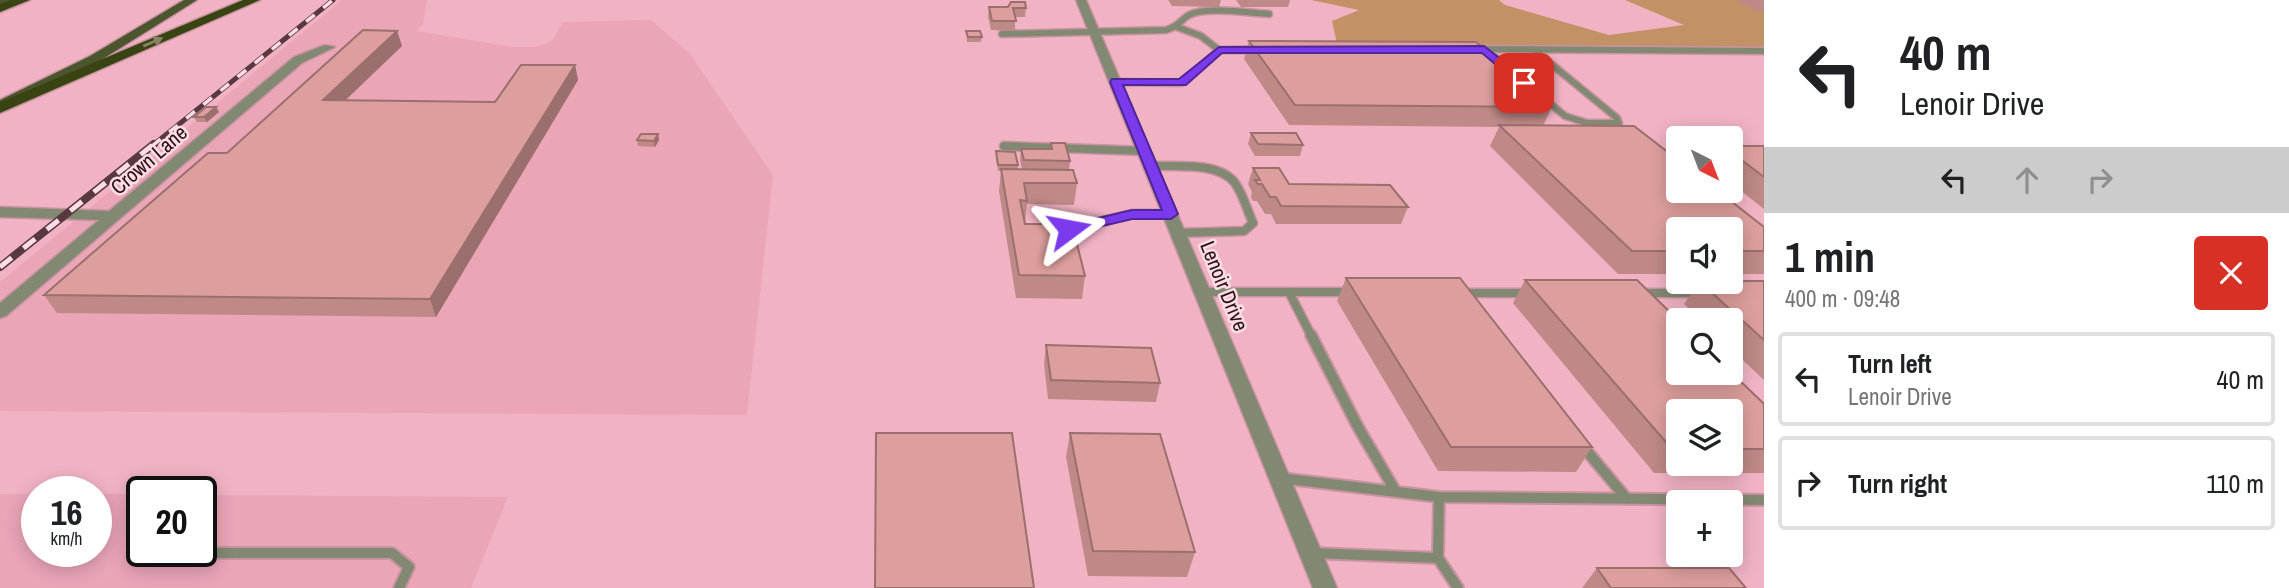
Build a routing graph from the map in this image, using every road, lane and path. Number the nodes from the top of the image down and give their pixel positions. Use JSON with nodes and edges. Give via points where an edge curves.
{"nodes":[{"id":1,"x":10,"y":0,"type":"edge"},
{"id":2,"x":24,"y":0,"type":"edge"},
{"id":3,"x":192,"y":0,"type":"edge"},
{"id":4,"x":254,"y":0,"type":"edge"},
{"id":5,"x":1081,"y":0,"type":"edge"},
{"id":6,"x":0,"y":6,"type":"edge"},
{"id":7,"x":1269,"y":14,"type":"dead end"},
{"id":8,"x":1177,"y":27,"type":"junction"},
{"id":9,"x":1095,"y":31,"type":"junction"},
{"id":10,"x":1002,"y":34,"type":"dead end"},
{"id":11,"x":329,"y":47,"type":"dead end"},
{"id":12,"x":1533,"y":49,"type":"junction"},
{"id":13,"x":1219,"y":50,"type":"junction"},
{"id":14,"x":1261,"y":50,"type":"edge"},
{"id":15,"x":1470,"y":50,"type":"edge"},
{"id":16,"x":1484,"y":50,"type":"junction"},
{"id":17,"x":1764,"y":51,"type":"edge"},
{"id":18,"x":1116,"y":82,"type":"junction"},
{"id":19,"x":0,"y":107,"type":"edge"},
{"id":20,"x":1003,"y":146,"type":"dead end"},
{"id":21,"x":1148,"y":159,"type":"junction"},
{"id":22,"x":0,"y":212,"type":"edge"},
{"id":23,"x":1171,"y":214,"type":"junction"},
{"id":24,"x":115,"y":216,"type":"junction"},
{"id":25,"x":1069,"y":229,"type":"edge"},
{"id":26,"x":1178,"y":233,"type":"junction"},
{"id":27,"x":1202,"y":292,"type":"junction"},
{"id":28,"x":1289,"y":292,"type":"junction"},
{"id":29,"x":1357,"y":292,"type":"edge"},
{"id":30,"x":1452,"y":293,"type":"edge"},
{"id":31,"x":1465,"y":293,"type":"junction"},
{"id":32,"x":1534,"y":293,"type":"edge"},
{"id":33,"x":1631,"y":293,"type":"edge"},
{"id":34,"x":1645,"y":293,"type":"junction"},
{"id":35,"x":1666,"y":293,"type":"edge"},
{"id":36,"x":1653,"y":301,"type":"edge"},
{"id":37,"x":1474,"y":304,"type":"edge"},
{"id":38,"x":0,"y":312,"type":"edge"},
{"id":39,"x":1573,"y":434,"type":"edge"},
{"id":40,"x":1278,"y":477,"type":"junction"},
{"id":41,"x":1396,"y":492,"type":"junction"},
{"id":42,"x":1438,"y":497,"type":"junction"},
{"id":43,"x":1627,"y":499,"type":"junction"},
{"id":44,"x":1764,"y":500,"type":"edge"},
{"id":45,"x":217,"y":553,"type":"edge"},
{"id":46,"x":1310,"y":553,"type":"junction"},
{"id":47,"x":1438,"y":558,"type":"junction"},
{"id":48,"x":399,"y":588,"type":"edge"},
{"id":49,"x":1325,"y":588,"type":"edge"},
{"id":50,"x":1458,"y":588,"type":"edge"}],
"edges":[{"from":1,"to":6,"type":"main road"},
{"from":2,"to":6,"type":"highway"},
{"from":3,"to":19,"type":"main road","via":[[104,54]]},
{"from":19,"to":4,"type":"highway","one_way":true},
{"from":5,"to":9,"type":"street","name":"Lenoir Drive"},
{"from":7,"to":8,"type":"lane","via":[[1189,14]]},
{"from":8,"to":9,"type":"lane"},
{"from":8,"to":13,"type":"lane","via":[[1201,36]]},
{"from":9,"to":10,"type":"lane"},
{"from":9,"to":18,"type":"street","name":"Lenoir Drive"},
{"from":11,"to":24,"type":"street","name":"Crown Lane","via":[[298,60]]},
{"from":12,"to":16,"type":"lane"},
{"from":12,"to":16,"type":"lane","via":[[1619,123],[1587,123],[1565,116]]},
{"from":12,"to":17,"type":"lane"},
{"from":13,"to":14,"type":"lane"},
{"from":13,"to":18,"type":"lane","via":[[1182,83]]},
{"from":15,"to":16,"type":"lane"},
{"from":18,"to":21,"type":"street","name":"Lenoir Drive"},
{"from":20,"to":21,"type":"lane"},
{"from":21,"to":23,"type":"street","name":"Lenoir Drive"},
{"from":21,"to":26,"type":"lane","via":[[1225,173],[1234,181],[1253,223],[1244,231]]},
{"from":22,"to":24,"type":"street"},
{"from":23,"to":25,"type":"lane","via":[[1132,215]]},
{"from":23,"to":26,"type":"street","name":"Lenoir Drive"},
{"from":24,"to":38,"type":"street","name":"Crown Lane"},
{"from":26,"to":27,"type":"street","name":"Lenoir Drive"},
{"from":27,"to":28,"type":"lane"},
{"from":27,"to":40,"type":"street","name":"Lenoir Drive"},
{"from":28,"to":29,"type":"lane"},
{"from":28,"to":41,"type":"lane"},
{"from":30,"to":31,"type":"lane"},
{"from":31,"to":32,"type":"lane"},
{"from":31,"to":37,"type":"lane"},
{"from":33,"to":34,"type":"lane"},
{"from":34,"to":35,"type":"lane"},
{"from":34,"to":36,"type":"lane"},
{"from":39,"to":43,"type":"lane"},
{"from":40,"to":41,"type":"lane"},
{"from":40,"to":46,"type":"street","name":"Lenoir Drive"},
{"from":41,"to":42,"type":"lane"},
{"from":42,"to":43,"type":"lane"},
{"from":42,"to":47,"type":"lane"},
{"from":43,"to":44,"type":"lane"},
{"from":45,"to":48,"type":"lane","via":[[392,553],[409,568]]},
{"from":46,"to":47,"type":"lane"},
{"from":46,"to":49,"type":"street","name":"Lenoir Drive"},
{"from":47,"to":50,"type":"lane"}]}
